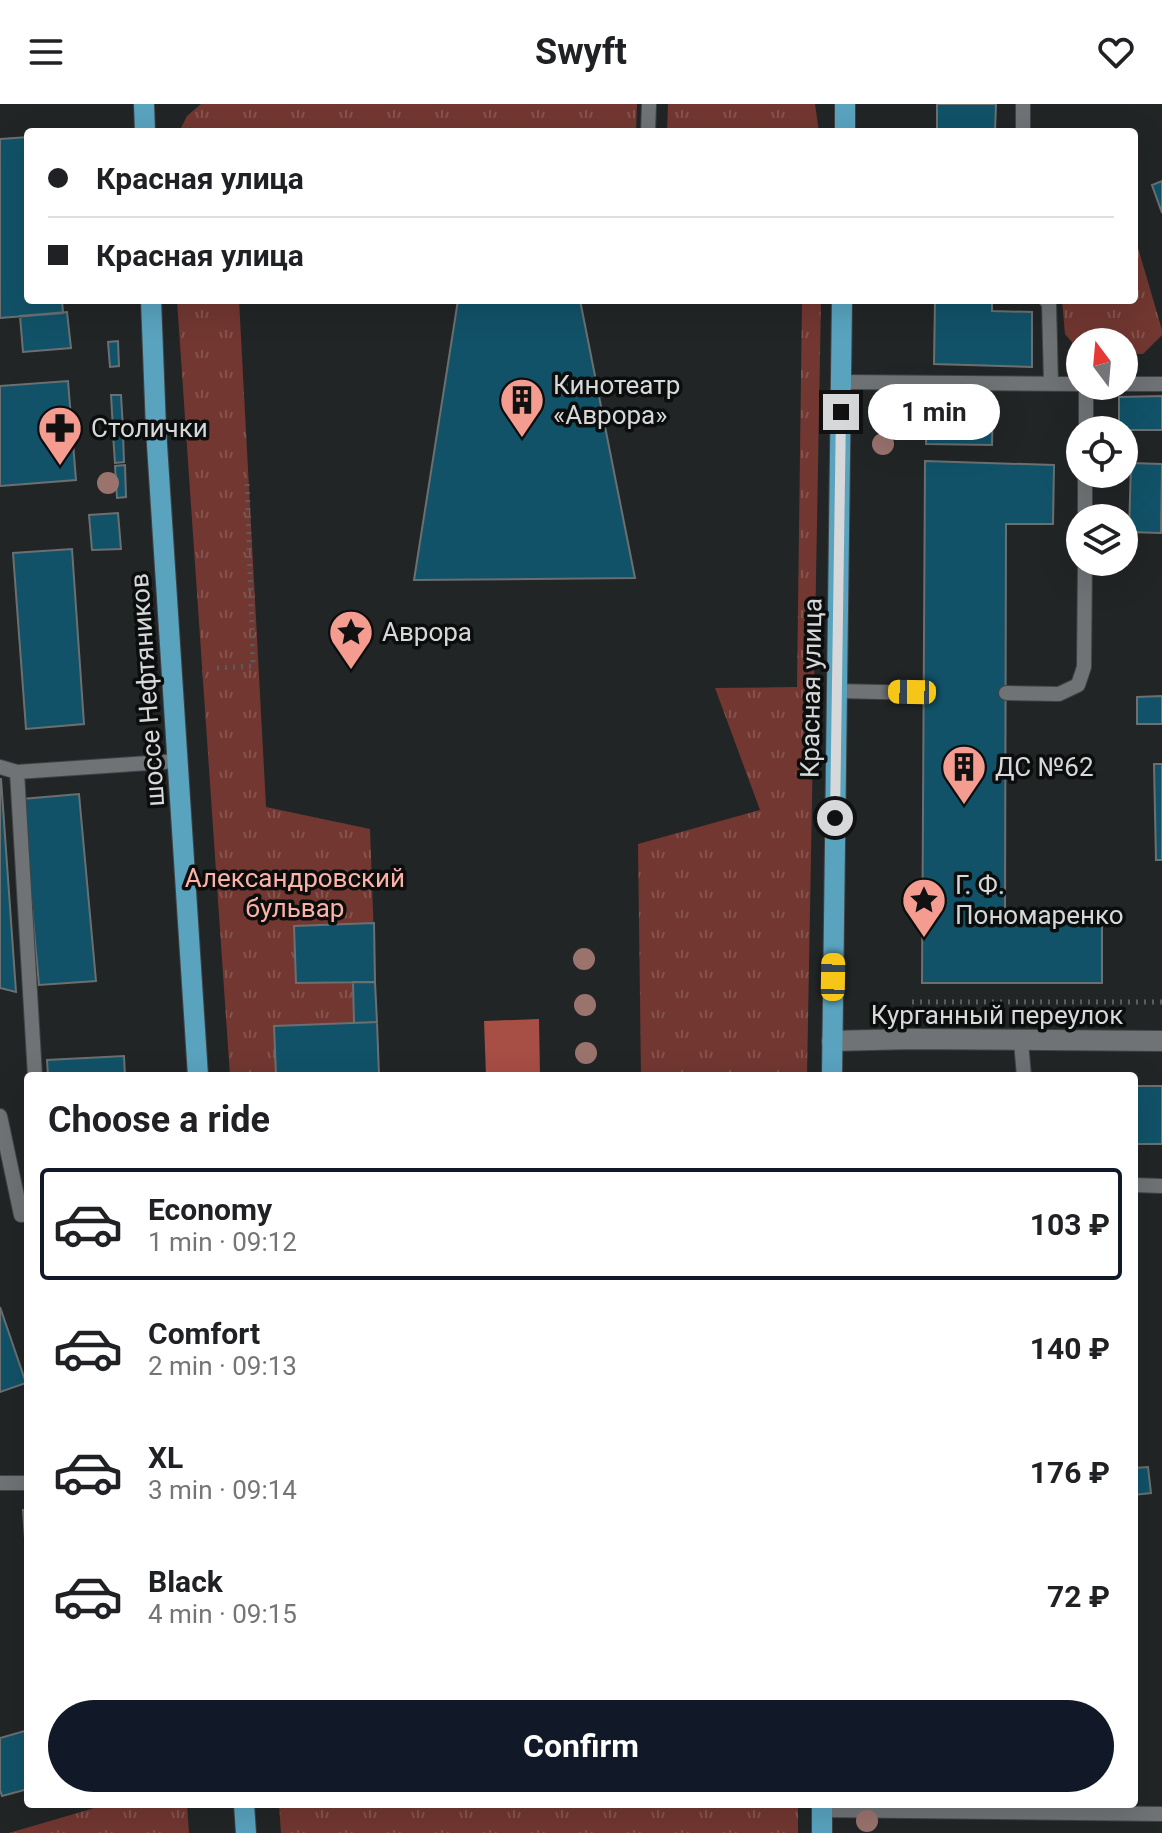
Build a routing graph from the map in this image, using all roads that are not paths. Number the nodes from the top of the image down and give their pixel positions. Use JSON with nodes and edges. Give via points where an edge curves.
{"nodes":[{"id":1,"x":144,"y":104,"type":"edge"},
{"id":2,"x":649,"y":104,"type":"edge"},
{"id":3,"x":845,"y":104,"type":"edge"},
{"id":4,"x":1023,"y":104,"type":"edge"},
{"id":5,"x":145,"y":128,"type":"edge"},
{"id":6,"x":648,"y":128,"type":"edge"},
{"id":7,"x":845,"y":128,"type":"edge"},
{"id":8,"x":1023,"y":128,"type":"edge"},
{"id":9,"x":151,"y":304,"type":"edge"},
{"id":10,"x":842,"y":304,"type":"edge"},
{"id":11,"x":1049,"y":304,"type":"edge"},
{"id":12,"x":841,"y":382,"type":"junction"},
{"id":13,"x":1051,"y":383,"type":"junction"},
{"id":14,"x":1066,"y":384,"type":"edge"},
{"id":15,"x":1138,"y":384,"type":"edge"},
{"id":16,"x":1162,"y":384,"type":"edge"},
{"id":17,"x":1085,"y":576,"type":"edge"},
{"id":18,"x":837,"y":691,"type":"junction"},
{"id":19,"x":924,"y":693,"type":"dead end"},
{"id":20,"x":1006,"y":693,"type":"dead end"},
{"id":21,"x":178,"y":761,"type":"junction"},
{"id":22,"x":0,"y":767,"type":"edge"},
{"id":23,"x":17,"y":772,"type":"junction"},
{"id":24,"x":832,"y":1041,"type":"junction"},
{"id":25,"x":1162,"y":1041,"type":"edge"},
{"id":26,"x":1021,"y":1042,"type":"junction"},
{"id":27,"x":35,"y":1072,"type":"edge"},
{"id":28,"x":198,"y":1072,"type":"edge"},
{"id":29,"x":832,"y":1072,"type":"edge"},
{"id":30,"x":1024,"y":1072,"type":"edge"},
{"id":31,"x":0,"y":1116,"type":"edge"},
{"id":32,"x":1138,"y":1185,"type":"edge"},
{"id":33,"x":1162,"y":1186,"type":"edge"},
{"id":34,"x":24,"y":1215,"type":"edge"},
{"id":35,"x":0,"y":1483,"type":"edge"},
{"id":36,"x":24,"y":1483,"type":"edge"},
{"id":37,"x":244,"y":1808,"type":"edge"},
{"id":38,"x":822,"y":1808,"type":"edge"},
{"id":39,"x":947,"y":1808,"type":"edge"},
{"id":40,"x":1100,"y":1809,"type":"edge"},
{"id":41,"x":1162,"y":1814,"type":"edge"},
{"id":42,"x":246,"y":1833,"type":"edge"},
{"id":43,"x":822,"y":1833,"type":"edge"}],
"edges":[{"from":1,"to":5,"type":"main road"},
{"from":2,"to":6,"type":"lane"},
{"from":3,"to":7,"type":"main road"},
{"from":4,"to":8,"type":"lane"},
{"from":9,"to":21,"type":"main road","name":"шоссе Нефтяников"},
{"from":10,"to":12,"type":"main road","name":"Красная улица"},
{"from":11,"to":13,"type":"lane"},
{"from":12,"to":13,"type":"lane"},
{"from":12,"to":18,"type":"main road","name":"Красная улица"},
{"from":13,"to":14,"type":"lane"},
{"from":15,"to":16,"type":"lane"},
{"from":17,"to":20,"type":"lane","via":[[1084,667],[1078,685],[1059,694]]},
{"from":18,"to":19,"type":"lane"},
{"from":18,"to":24,"type":"main road","name":"Красная улица"},
{"from":21,"to":23,"type":"lane"},
{"from":21,"to":28,"type":"main road","name":"шоссе Нефтяников"},
{"from":22,"to":23,"type":"lane"},
{"from":23,"to":27,"type":"lane"},
{"from":24,"to":26,"type":"street","name":"Курганный переулок"},
{"from":24,"to":29,"type":"main road","name":"Красная улица"},
{"from":25,"to":26,"type":"street","name":"Курганный переулок"},
{"from":26,"to":30,"type":"lane"},
{"from":31,"to":34,"type":"lane"},
{"from":32,"to":33,"type":"lane"},
{"from":35,"to":36,"type":"lane"},
{"from":37,"to":42,"type":"main road"},
{"from":38,"to":43,"type":"main road"},
{"from":39,"to":40,"type":"lane"},
{"from":40,"to":41,"type":"lane"}]}
